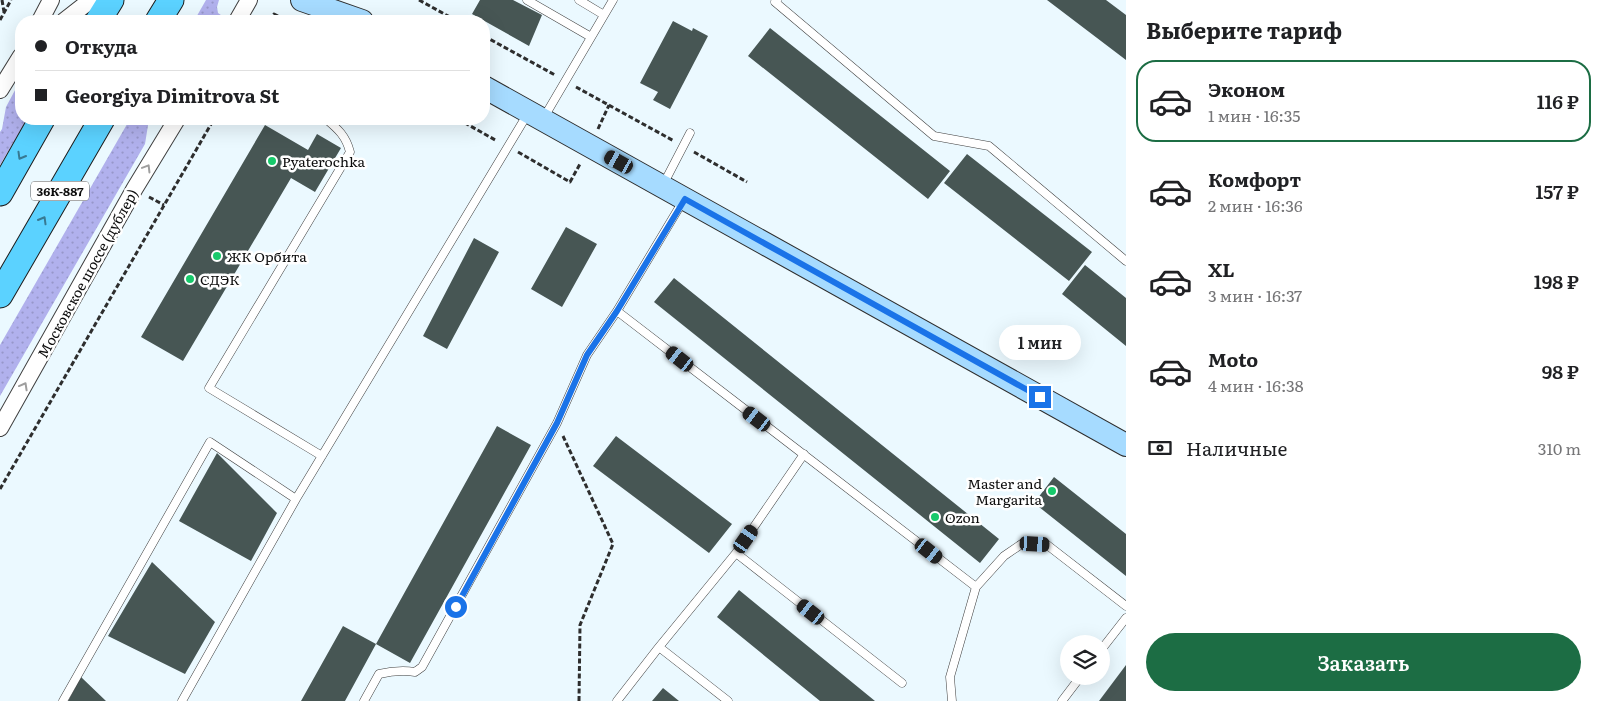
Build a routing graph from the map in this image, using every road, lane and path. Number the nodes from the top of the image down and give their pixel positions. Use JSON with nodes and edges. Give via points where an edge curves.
{"nodes":[{"id":1,"x":2,"y":0,"type":"edge"},
{"id":2,"x":11,"y":0,"type":"edge"},
{"id":3,"x":51,"y":0,"type":"edge"},
{"id":4,"x":91,"y":0,"type":"edge"},
{"id":5,"x":110,"y":0,"type":"edge"},
{"id":6,"x":172,"y":0,"type":"edge"},
{"id":7,"x":250,"y":0,"type":"edge"},
{"id":8,"x":302,"y":0,"type":"edge"},
{"id":9,"x":419,"y":0,"type":"edge"},
{"id":10,"x":527,"y":0,"type":"edge"},
{"id":11,"x":579,"y":0,"type":"edge"},
{"id":12,"x":613,"y":0,"type":"edge"},
{"id":13,"x":777,"y":0,"type":"edge"},
{"id":14,"x":334,"y":11,"type":"edge"},
{"id":15,"x":4,"y":12,"type":"junction"},
{"id":16,"x":43,"y":15,"type":"edge"},
{"id":17,"x":72,"y":15,"type":"edge"},
{"id":18,"x":101,"y":15,"type":"edge"},
{"id":19,"x":162,"y":15,"type":"edge"},
{"id":20,"x":171,"y":15,"type":"edge"},
{"id":21,"x":241,"y":15,"type":"edge"},
{"id":22,"x":348,"y":15,"type":"edge"},
{"id":23,"x":446,"y":15,"type":"edge"},
{"id":24,"x":604,"y":15,"type":"junction"},
{"id":25,"x":0,"y":20,"type":"edge"},
{"id":26,"x":591,"y":37,"type":"junction"},
{"id":27,"x":490,"y":39,"type":"edge"},
{"id":28,"x":15,"y":66,"type":"edge"},
{"id":29,"x":566,"y":81,"type":"junction"},
{"id":30,"x":0,"y":90,"type":"edge"},
{"id":31,"x":490,"y":90,"type":"edge"},
{"id":32,"x":609,"y":105,"type":"junction"},
{"id":33,"x":536,"y":116,"type":"junction"},
{"id":34,"x":39,"y":125,"type":"edge"},
{"id":35,"x":99,"y":125,"type":"edge"},
{"id":36,"x":162,"y":125,"type":"edge"},
{"id":37,"x":173,"y":125,"type":"edge"},
{"id":38,"x":211,"y":125,"type":"edge"},
{"id":39,"x":333,"y":125,"type":"edge"},
{"id":40,"x":469,"y":125,"type":"edge"},
{"id":41,"x":690,"y":133,"type":"dead end"},
{"id":42,"x":160,"y":145,"type":"junction"},
{"id":43,"x":590,"y":146,"type":"junction"},
{"id":44,"x":684,"y":146,"type":"junction"},
{"id":45,"x":508,"y":147,"type":"junction"},
{"id":46,"x":747,"y":182,"type":"dead end"},
{"id":47,"x":662,"y":186,"type":"junction"},
{"id":48,"x":0,"y":193,"type":"edge"},
{"id":49,"x":148,"y":196,"type":"dead end"},
{"id":50,"x":685,"y":199,"type":"junction"},
{"id":51,"x":164,"y":205,"type":"junction"},
{"id":52,"x":1126,"y":261,"type":"edge"},
{"id":53,"x":0,"y":295,"type":"edge"},
{"id":54,"x":617,"y":311,"type":"junction"},
{"id":55,"x":557,"y":423,"type":"junction"},
{"id":56,"x":0,"y":428,"type":"edge"},
{"id":57,"x":1126,"y":445,"type":"edge"},
{"id":58,"x":804,"y":454,"type":"junction"},
{"id":59,"x":322,"y":456,"type":"junction"},
{"id":60,"x":0,"y":489,"type":"edge"},
{"id":61,"x":296,"y":499,"type":"junction"},
{"id":62,"x":736,"y":554,"type":"junction"},
{"id":63,"x":976,"y":587,"type":"junction"},
{"id":64,"x":1126,"y":606,"type":"edge"},
{"id":65,"x":1126,"y":618,"type":"edge"},
{"id":66,"x":1110,"y":638,"type":"edge"},
{"id":67,"x":659,"y":647,"type":"junction"},
{"id":68,"x":902,"y":683,"type":"dead end"},
{"id":69,"x":1074,"y":685,"type":"edge"},
{"id":70,"x":63,"y":701,"type":"edge"},
{"id":71,"x":182,"y":701,"type":"edge"},
{"id":72,"x":364,"y":701,"type":"edge"},
{"id":73,"x":579,"y":701,"type":"edge"},
{"id":74,"x":617,"y":701,"type":"edge"},
{"id":75,"x":728,"y":701,"type":"edge"},
{"id":76,"x":952,"y":701,"type":"edge"},
{"id":77,"x":1062,"y":701,"type":"edge"}],
"edges":[{"from":1,"to":15,"type":"path"},
{"from":2,"to":15,"type":"path"},
{"from":3,"to":16,"type":"street"},
{"from":4,"to":17,"type":"street"},
{"from":5,"to":18,"type":"main road"},
{"from":6,"to":19,"type":"main road"},
{"from":6,"to":20,"type":"street"},
{"from":7,"to":21,"type":"street"},
{"from":8,"to":14,"type":"main road"},
{"from":9,"to":23,"type":"path"},
{"from":10,"to":26,"type":"lane"},
{"from":11,"to":24,"type":"lane"},
{"from":12,"to":24,"type":"lane"},
{"from":13,"to":52,"type":"lane","via":[[775,2],[934,136],[990,146]]},
{"from":14,"to":22,"type":"main road"},
{"from":15,"to":25,"type":"path"},
{"from":24,"to":26,"type":"lane"},
{"from":26,"to":29,"type":"lane"},
{"from":27,"to":29,"type":"path"},
{"from":28,"to":30,"type":"street"},
{"from":29,"to":32,"type":"path"},
{"from":29,"to":33,"type":"lane"},
{"from":31,"to":33,"type":"main road"},
{"from":32,"to":43,"type":"path"},
{"from":32,"to":44,"type":"path"},
{"from":33,"to":43,"type":"main road"},
{"from":33,"to":45,"type":"lane"},
{"from":34,"to":48,"type":"main road","one_way":true},
{"from":53,"to":35,"type":"main road","number":"36К-887","one_way":true},
{"from":36,"to":42,"type":"street"},
{"from":37,"to":42,"type":"street","name":"Московское шоссе (дублер)"},
{"from":38,"to":51,"type":"path"},
{"from":39,"to":59,"type":"lane","via":[[347,141],[350,152],[209,388]]},
{"from":40,"to":45,"type":"path"},
{"from":41,"to":44,"type":"lane"},
{"from":56,"to":42,"type":"street","name":"Московское шоссе (дублер)","one_way":true},
{"from":43,"to":45,"type":"path","via":[[570,182]]},
{"from":43,"to":47,"type":"main road"},
{"from":44,"to":46,"type":"path"},
{"from":44,"to":47,"type":"lane"},
{"from":45,"to":59,"type":"lane"},
{"from":47,"to":50,"type":"main road"},
{"from":49,"to":51,"type":"path"},
{"from":50,"to":54,"type":"lane"},
{"from":50,"to":57,"type":"main road"},
{"from":51,"to":60,"type":"path"},
{"from":54,"to":55,"type":"lane","via":[[587,355]]},
{"from":54,"to":58,"type":"lane"},
{"from":55,"to":72,"type":"lane","via":[[422,667],[415,672],[402,670],[379,674]]},
{"from":55,"to":73,"type":"path","via":[[613,544],[580,625]]},
{"from":58,"to":62,"type":"lane"},
{"from":58,"to":63,"type":"lane"},
{"from":59,"to":61,"type":"lane"},
{"from":61,"to":70,"type":"lane","via":[[210,442]]},
{"from":61,"to":71,"type":"lane"},
{"from":62,"to":67,"type":"lane"},
{"from":62,"to":68,"type":"lane"},
{"from":63,"to":64,"type":"lane","via":[[1004,556],[1023,543],[1046,544]]},
{"from":63,"to":76,"type":"lane","via":[[950,677]]},
{"from":65,"to":66,"type":"lane"},
{"from":67,"to":74,"type":"lane"},
{"from":67,"to":75,"type":"lane"},
{"from":69,"to":77,"type":"lane"}]}
